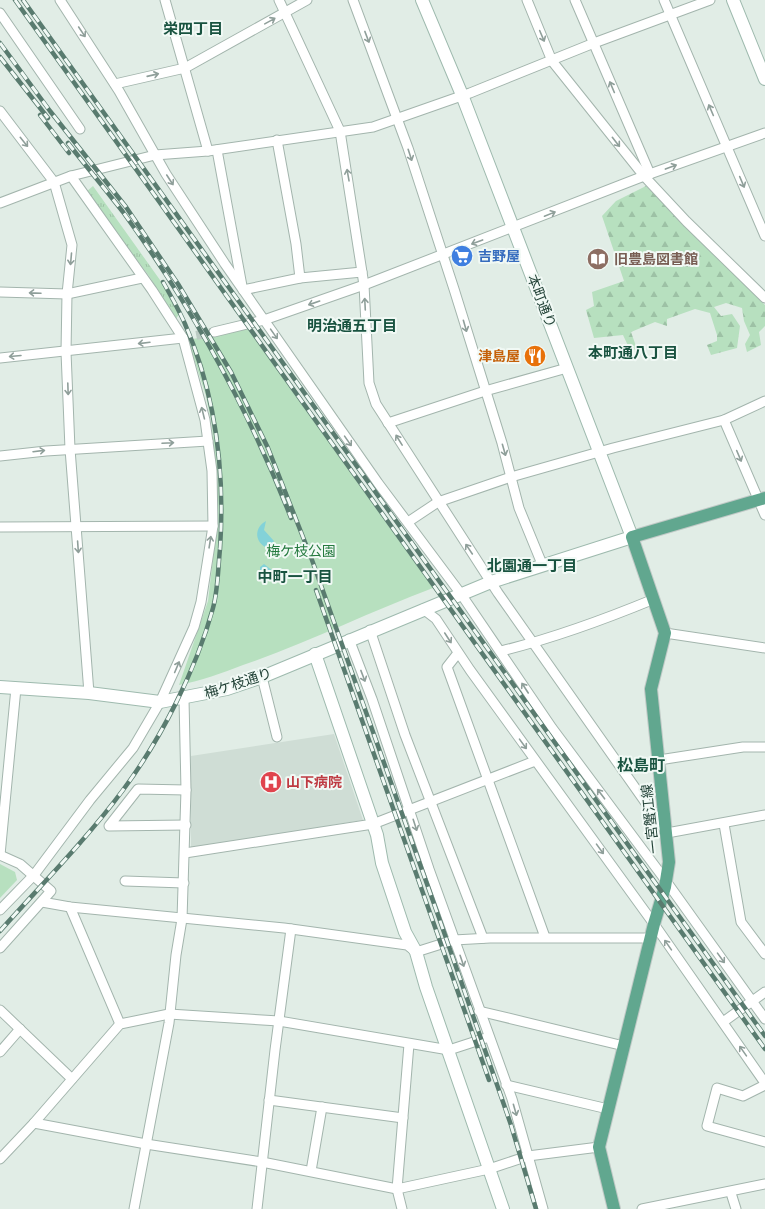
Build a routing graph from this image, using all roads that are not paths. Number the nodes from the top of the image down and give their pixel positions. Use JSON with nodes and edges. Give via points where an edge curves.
{"nodes":[{"id":1,"x":60,"y":0,"type":"edge"},
{"id":2,"x":165,"y":0,"type":"edge"},
{"id":3,"x":279,"y":0,"type":"edge"},
{"id":4,"x":307,"y":0,"type":"edge"},
{"id":5,"x":353,"y":0,"type":"edge"},
{"id":6,"x":422,"y":0,"type":"edge"},
{"id":7,"x":527,"y":0,"type":"edge"},
{"id":8,"x":575,"y":0,"type":"edge"},
{"id":9,"x":664,"y":0,"type":"edge"},
{"id":10,"x":710,"y":0,"type":"edge"},
{"id":11,"x":733,"y":0,"type":"edge"},
{"id":12,"x":286,"y":12,"type":"junction"},
{"id":13,"x":0,"y":13,"type":"edge"},
{"id":14,"x":670,"y":15,"type":"junction"},
{"id":15,"x":594,"y":43,"type":"junction"},
{"id":16,"x":552,"y":61,"type":"junction"},
{"id":17,"x":185,"y":68,"type":"junction"},
{"id":18,"x":765,"y":79,"type":"edge"},
{"id":19,"x":115,"y":84,"type":"junction"},
{"id":20,"x":462,"y":96,"type":"junction"},
{"id":21,"x":0,"y":112,"type":"edge"},
{"id":22,"x":398,"y":118,"type":"junction"},
{"id":23,"x":80,"y":129,"type":"dead end"},
{"id":24,"x":340,"y":130,"type":"junction"},
{"id":25,"x":765,"y":133,"type":"edge"},
{"id":26,"x":277,"y":140,"type":"junction"},
{"id":27,"x":727,"y":146,"type":"junction"},
{"id":28,"x":212,"y":150,"type":"junction"},
{"id":29,"x":155,"y":155,"type":"junction"},
{"id":30,"x":647,"y":175,"type":"junction"},
{"id":31,"x":71,"y":176,"type":"junction"},
{"id":32,"x":54,"y":182,"type":"junction"},
{"id":33,"x":0,"y":203,"type":"edge"},
{"id":34,"x":513,"y":228,"type":"junction"},
{"id":35,"x":765,"y":236,"type":"edge"},
{"id":36,"x":442,"y":254,"type":"junction"},
{"id":37,"x":362,"y":272,"type":"junction"},
{"id":38,"x":142,"y":278,"type":"junction"},
{"id":39,"x":300,"y":278,"type":"junction"},
{"id":40,"x":364,"y":285,"type":"junction"},
{"id":41,"x":243,"y":290,"type":"junction"},
{"id":42,"x":0,"y":292,"type":"edge"},
{"id":43,"x":67,"y":294,"type":"junction"},
{"id":44,"x":765,"y":298,"type":"edge"},
{"id":45,"x":264,"y":320,"type":"junction"},
{"id":46,"x":214,"y":332,"type":"tunnel mouth"},
{"id":47,"x":183,"y":338,"type":"junction"},
{"id":48,"x":66,"y":352,"type":"junction"},
{"id":49,"x":0,"y":358,"type":"edge"},
{"id":50,"x":567,"y":368,"type":"junction"},
{"id":51,"x":485,"y":391,"type":"junction"},
{"id":52,"x":765,"y":401,"type":"edge"},
{"id":53,"x":724,"y":420,"type":"junction"},
{"id":54,"x":388,"y":423,"type":"junction"},
{"id":55,"x":208,"y":441,"type":"junction"},
{"id":56,"x":70,"y":449,"type":"junction"},
{"id":57,"x":600,"y":452,"type":"junction"},
{"id":58,"x":0,"y":456,"type":"edge"},
{"id":59,"x":512,"y":477,"type":"junction"},
{"id":60,"x":762,"y":499,"type":"edge"},
{"id":61,"x":438,"y":502,"type":"junction"},
{"id":62,"x":765,"y":516,"type":"edge"},
{"id":63,"x":408,"y":522,"type":"junction"},
{"id":64,"x":213,"y":526,"type":"junction"},
{"id":65,"x":0,"y":527,"type":"edge"},
{"id":66,"x":76,"y":527,"type":"junction"},
{"id":67,"x":632,"y":537,"type":"junction"},
{"id":68,"x":542,"y":564,"type":"junction"},
{"id":69,"x":491,"y":582,"type":"junction"},
{"id":70,"x":461,"y":594,"type":"junction"},
{"id":71,"x":654,"y":599,"type":"junction"},
{"id":72,"x":422,"y":609,"type":"junction"},
{"id":73,"x":370,"y":630,"type":"junction"},
{"id":74,"x":664,"y":633,"type":"junction"},
{"id":75,"x":349,"y":640,"type":"junction"},
{"id":76,"x":534,"y":643,"type":"junction"},
{"id":77,"x":765,"y":648,"type":"edge"},
{"id":78,"x":501,"y":651,"type":"junction"},
{"id":79,"x":458,"y":653,"type":"junction"},
{"id":80,"x":315,"y":654,"type":"junction"},
{"id":81,"x":262,"y":677,"type":"junction"},
{"id":82,"x":0,"y":687,"type":"edge"},
{"id":83,"x":16,"y":688,"type":"junction"},
{"id":84,"x":89,"y":693,"type":"junction"},
{"id":85,"x":184,"y":699,"type":"junction"},
{"id":86,"x":160,"y":702,"type":"junction"},
{"id":87,"x":277,"y":737,"type":"dead end"},
{"id":88,"x":765,"y":747,"type":"edge"},
{"id":89,"x":659,"y":760,"type":"junction"},
{"id":90,"x":535,"y":761,"type":"junction"},
{"id":91,"x":487,"y":778,"type":"junction"},
{"id":92,"x":186,"y":790,"type":"junction"},
{"id":93,"x":431,"y":801,"type":"junction"},
{"id":94,"x":410,"y":811,"type":"junction"},
{"id":95,"x":765,"y":815,"type":"edge"},
{"id":96,"x":373,"y":824,"type":"junction"},
{"id":97,"x":724,"y":824,"type":"junction"},
{"id":98,"x":186,"y":825,"type":"junction"},
{"id":99,"x":667,"y":832,"type":"junction"},
{"id":100,"x":185,"y":853,"type":"junction"},
{"id":101,"x":0,"y":855,"type":"edge"},
{"id":102,"x":34,"y":875,"type":"junction"},
{"id":103,"x":125,"y":881,"type":"dead end"},
{"id":104,"x":666,"y":881,"type":"junction"},
{"id":105,"x":184,"y":884,"type":"junction"},
{"id":106,"x":42,"y":902,"type":"junction"},
{"id":107,"x":70,"y":907,"type":"junction"},
{"id":108,"x":0,"y":910,"type":"edge"},
{"id":109,"x":182,"y":919,"type":"junction"},
{"id":110,"x":654,"y":924,"type":"junction"},
{"id":111,"x":291,"y":929,"type":"junction"},
{"id":112,"x":545,"y":937,"type":"junction"},
{"id":113,"x":484,"y":938,"type":"junction"},
{"id":114,"x":651,"y":938,"type":"junction"},
{"id":115,"x":454,"y":940,"type":"junction"},
{"id":116,"x":0,"y":948,"type":"edge"},
{"id":117,"x":416,"y":952,"type":"junction"},
{"id":118,"x":765,"y":954,"type":"edge"},
{"id":119,"x":765,"y":992,"type":"edge"},
{"id":120,"x":752,"y":1001,"type":"junction"},
{"id":121,"x":0,"y":1010,"type":"edge"},
{"id":122,"x":479,"y":1010,"type":"junction"},
{"id":123,"x":169,"y":1014,"type":"junction"},
{"id":124,"x":765,"y":1019,"type":"edge"},
{"id":125,"x":278,"y":1021,"type":"junction"},
{"id":126,"x":723,"y":1022,"type":"junction"},
{"id":127,"x":120,"y":1024,"type":"junction"},
{"id":128,"x":20,"y":1029,"type":"junction"},
{"id":129,"x":489,"y":1037,"type":"junction"},
{"id":130,"x":409,"y":1044,"type":"junction"},
{"id":131,"x":624,"y":1046,"type":"junction"},
{"id":132,"x":448,"y":1050,"type":"junction"},
{"id":133,"x":0,"y":1052,"type":"edge"},
{"id":134,"x":72,"y":1079,"type":"junction"},
{"id":135,"x":765,"y":1084,"type":"edge"},
{"id":136,"x":506,"y":1085,"type":"junction"},
{"id":137,"x":269,"y":1100,"type":"junction"},
{"id":138,"x":322,"y":1107,"type":"junction"},
{"id":139,"x":608,"y":1110,"type":"junction"},
{"id":140,"x":403,"y":1118,"type":"junction"},
{"id":141,"x":34,"y":1123,"type":"junction"},
{"id":142,"x":765,"y":1142,"type":"edge"},
{"id":143,"x":146,"y":1144,"type":"junction"},
{"id":144,"x":599,"y":1147,"type":"junction"},
{"id":145,"x":528,"y":1156,"type":"junction"},
{"id":146,"x":0,"y":1159,"type":"edge"},
{"id":147,"x":262,"y":1162,"type":"junction"},
{"id":148,"x":489,"y":1169,"type":"junction"},
{"id":149,"x":311,"y":1171,"type":"junction"},
{"id":150,"x":765,"y":1184,"type":"edge"},
{"id":151,"x":397,"y":1189,"type":"junction"},
{"id":152,"x":730,"y":1192,"type":"junction"},
{"id":153,"x":134,"y":1209,"type":"edge"},
{"id":154,"x":257,"y":1209,"type":"edge"},
{"id":155,"x":402,"y":1209,"type":"edge"},
{"id":156,"x":502,"y":1209,"type":"edge"},
{"id":157,"x":543,"y":1209,"type":"edge"},
{"id":158,"x":614,"y":1209,"type":"edge"},
{"id":159,"x":642,"y":1209,"type":"edge"},
{"id":160,"x":736,"y":1209,"type":"edge"}],
"edges":[{"from":1,"to":19,"type":"street","one_way":true},
{"from":2,"to":17,"type":"street"},
{"from":3,"to":12,"type":"street"},
{"from":4,"to":12,"type":"street"},
{"from":5,"to":22,"type":"street","one_way":true},
{"from":6,"to":20,"type":"street","name":"本町通り"},
{"from":7,"to":16,"type":"street","one_way":true},
{"from":8,"to":15,"type":"street"},
{"from":9,"to":14,"type":"street"},
{"from":10,"to":14,"type":"street"},
{"from":11,"to":18,"type":"street"},
{"from":17,"to":12,"type":"street","one_way":true},
{"from":12,"to":24,"type":"street"},
{"from":13,"to":23,"type":"street"},
{"from":14,"to":15,"type":"street"},
{"from":27,"to":14,"type":"street","one_way":true},
{"from":15,"to":16,"type":"street"},
{"from":30,"to":15,"type":"street","one_way":true},
{"from":16,"to":20,"type":"street"},
{"from":16,"to":30,"type":"street","one_way":true},
{"from":19,"to":17,"type":"street","one_way":true},
{"from":17,"to":28,"type":"street"},
{"from":19,"to":29,"type":"street"},
{"from":20,"to":22,"type":"street"},
{"from":20,"to":34,"type":"street","name":"本町通り"},
{"from":21,"to":32,"type":"street","one_way":true},
{"from":22,"to":24,"type":"street","via":[[373,127]]},
{"from":22,"to":36,"type":"street","one_way":true},
{"from":24,"to":26,"type":"street"},
{"from":37,"to":24,"type":"street","one_way":true},
{"from":25,"to":27,"type":"street"},
{"from":26,"to":28,"type":"street"},
{"from":26,"to":39,"type":"street"},
{"from":30,"to":27,"type":"street","one_way":true},
{"from":27,"to":35,"type":"street","one_way":true},
{"from":28,"to":29,"type":"street"},
{"from":28,"to":41,"type":"street"},
{"from":29,"to":31,"type":"street"},
{"from":29,"to":41,"type":"street","one_way":true},
{"from":34,"to":30,"type":"street","one_way":true},
{"from":30,"to":44,"type":"street","via":[[686,221]]},
{"from":31,"to":32,"type":"street"},
{"from":31,"to":38,"type":"street"},
{"from":32,"to":33,"type":"street"},
{"from":32,"to":43,"type":"street","one_way":true,"via":[[72,245]]},
{"from":34,"to":36,"type":"street","one_way":true},
{"from":34,"to":50,"type":"street","name":"本町通り"},
{"from":36,"to":40,"type":"street"},
{"from":36,"to":51,"type":"street","one_way":true},
{"from":37,"to":39,"type":"street"},
{"from":37,"to":40,"type":"street"},
{"from":38,"to":43,"type":"street"},
{"from":38,"to":47,"type":"street"},
{"from":39,"to":41,"type":"street"},
{"from":40,"to":45,"type":"street","one_way":true},
{"from":54,"to":40,"type":"street","one_way":true,"via":[[376,404],[369,383]]},
{"from":41,"to":45,"type":"street"},
{"from":43,"to":42,"type":"street","one_way":true},
{"from":43,"to":48,"type":"street"},
{"from":45,"to":46,"type":"street"},
{"from":45,"to":63,"type":"street","one_way":true},
{"from":47,"to":48,"type":"street","one_way":true},
{"from":55,"to":47,"type":"street","one_way":true},
{"from":48,"to":49,"type":"street","one_way":true},
{"from":48,"to":56,"type":"street","one_way":true},
{"from":50,"to":51,"type":"street"},
{"from":50,"to":57,"type":"street","name":"本町通り"},
{"from":51,"to":54,"type":"street"},
{"from":51,"to":59,"type":"street","one_way":true},
{"from":52,"to":53,"type":"street"},
{"from":53,"to":57,"type":"street"},
{"from":53,"to":60,"type":"street","one_way":true},
{"from":61,"to":54,"type":"street","one_way":true},
{"from":56,"to":55,"type":"street","one_way":true},
{"from":55,"to":64,"type":"street","via":[[212,471]]},
{"from":58,"to":56,"type":"street","one_way":true},
{"from":56,"to":66,"type":"street"},
{"from":57,"to":59,"type":"street"},
{"from":57,"to":67,"type":"street","name":"本町通り"},
{"from":59,"to":61,"type":"street"},
{"from":59,"to":68,"type":"street","via":[[519,508]]},
{"from":60,"to":62,"type":"street"},
{"from":60,"to":67,"type":"main road"},
{"from":61,"to":63,"type":"street"},
{"from":69,"to":61,"type":"street","one_way":true},
{"from":63,"to":70,"type":"street"},
{"from":64,"to":66,"type":"street"},
{"from":86,"to":64,"type":"street","one_way":true,"via":[[194,627],[201,602]]},
{"from":65,"to":66,"type":"street"},
{"from":66,"to":84,"type":"street","one_way":true},
{"from":67,"to":68,"type":"street","name":"梅ケ枝通り"},
{"from":67,"to":71,"type":"main road","name":"一宮蟹江線"},
{"from":68,"to":69,"type":"street","name":"梅ケ枝通り"},
{"from":69,"to":70,"type":"street","name":"梅ケ枝通り"},
{"from":69,"to":76,"type":"street"},
{"from":70,"to":72,"type":"street","name":"梅ケ枝通り"},
{"from":70,"to":78,"type":"street"},
{"from":71,"to":74,"type":"main road","name":"一宮蟹江線"},
{"from":71,"to":76,"type":"street","via":[[592,625]]},
{"from":72,"to":73,"type":"street","name":"梅ケ枝通り"},
{"from":72,"to":79,"type":"street","one_way":true,"via":[[436,620]]},
{"from":73,"to":75,"type":"street","name":"梅ケ枝通り"},
{"from":73,"to":93,"type":"street","via":[[404,735]]},
{"from":74,"to":77,"type":"street"},
{"from":74,"to":89,"type":"main road","name":"一宮蟹江線","via":[[651,689]]},
{"from":75,"to":80,"type":"street","name":"梅ケ枝通り"},
{"from":75,"to":94,"type":"street","one_way":true,"via":[[372,698]]},
{"from":76,"to":78,"type":"street"},
{"from":76,"to":99,"type":"street","via":[[551,671]]},
{"from":104,"to":78,"type":"street","one_way":true,"via":[[552,728]]},
{"from":79,"to":90,"type":"street","one_way":true},
{"from":79,"to":91,"type":"street","via":[[447,667]]},
{"from":80,"to":81,"type":"street","name":"梅ケ枝通り"},
{"from":80,"to":96,"type":"street"},
{"from":81,"to":85,"type":"street","name":"梅ケ枝通り","via":[[227,689]]},
{"from":81,"to":87,"type":"street"},
{"from":82,"to":83,"type":"street","name":"梅ケ枝通り"},
{"from":83,"to":84,"type":"street","name":"梅ケ枝通り"},
{"from":83,"to":101,"type":"street"},
{"from":84,"to":86,"type":"street","name":"梅ケ枝通り"},
{"from":85,"to":86,"type":"street","name":"梅ケ枝通り"},
{"from":85,"to":92,"type":"street"},
{"from":86,"to":102,"type":"street","via":[[133,748]]},
{"from":88,"to":89,"type":"street","via":[[742,747]]},
{"from":89,"to":99,"type":"main road","name":"一宮蟹江線"},
{"from":90,"to":91,"type":"street"},
{"from":90,"to":110,"type":"street","one_way":true},
{"from":91,"to":93,"type":"street"},
{"from":91,"to":112,"type":"street"},
{"from":92,"to":98,"type":"street"},
{"from":92,"to":98,"type":"street","via":[[138,789],[109,826]]},
{"from":93,"to":94,"type":"street"},
{"from":93,"to":113,"type":"street"},
{"from":94,"to":96,"type":"street"},
{"from":94,"to":115,"type":"street","one_way":true},
{"from":95,"to":97,"type":"street"},
{"from":96,"to":100,"type":"street"},
{"from":96,"to":117,"type":"street","via":[[386,877],[405,932]]},
{"from":97,"to":99,"type":"street"},
{"from":97,"to":118,"type":"street","via":[[741,922]]},
{"from":98,"to":100,"type":"street"},
{"from":99,"to":104,"type":"main road","name":"一宮蟹江線","via":[[669,862]]},
{"from":100,"to":105,"type":"street"},
{"from":101,"to":102,"type":"street","via":[[20,864]]},
{"from":102,"to":106,"type":"street","via":[[51,891]]},
{"from":102,"to":108,"type":"street"},
{"from":103,"to":105,"type":"street"},
{"from":104,"to":110,"type":"main road","name":"一宮蟹江線"},
{"from":104,"to":120,"type":"street","one_way":true},
{"from":105,"to":109,"type":"street"},
{"from":106,"to":107,"type":"street"},
{"from":106,"to":116,"type":"street"},
{"from":107,"to":109,"type":"street"},
{"from":107,"to":127,"type":"street"},
{"from":109,"to":111,"type":"street"},
{"from":109,"to":123,"type":"street"},
{"from":110,"to":114,"type":"main road","name":"一宮蟹江線"},
{"from":126,"to":110,"type":"street","one_way":true},
{"from":111,"to":117,"type":"street","via":[[406,945]]},
{"from":111,"to":125,"type":"street"},
{"from":112,"to":113,"type":"street"},
{"from":112,"to":114,"type":"street","via":[[624,940]]},
{"from":113,"to":115,"type":"street"},
{"from":114,"to":131,"type":"main road","name":"一宮蟹江線"},
{"from":115,"to":117,"type":"street"},
{"from":115,"to":122,"type":"street","one_way":true},
{"from":117,"to":132,"type":"street"},
{"from":119,"to":120,"type":"street"},
{"from":120,"to":124,"type":"street"},
{"from":120,"to":126,"type":"street"},
{"from":121,"to":128,"type":"street"},
{"from":122,"to":129,"type":"street"},
{"from":122,"to":131,"type":"street"},
{"from":123,"to":125,"type":"street"},
{"from":123,"to":127,"type":"street"},
{"from":123,"to":143,"type":"street"},
{"from":125,"to":130,"type":"street"},
{"from":125,"to":137,"type":"street"},
{"from":135,"to":126,"type":"street","one_way":true},
{"from":127,"to":134,"type":"street"},
{"from":128,"to":133,"type":"street"},
{"from":128,"to":134,"type":"street"},
{"from":129,"to":132,"type":"street"},
{"from":129,"to":136,"type":"street"},
{"from":130,"to":132,"type":"street"},
{"from":130,"to":140,"type":"street"},
{"from":131,"to":139,"type":"main road","name":"一宮蟹江線"},
{"from":132,"to":148,"type":"street"},
{"from":134,"to":141,"type":"street"},
{"from":135,"to":142,"type":"street","via":[[744,1096],[716,1088],[707,1126]]},
{"from":136,"to":139,"type":"street"},
{"from":136,"to":145,"type":"street","one_way":true},
{"from":137,"to":138,"type":"street"},
{"from":137,"to":147,"type":"street"},
{"from":138,"to":140,"type":"street"},
{"from":138,"to":149,"type":"street"},
{"from":139,"to":144,"type":"main road","name":"一宮蟹江線"},
{"from":140,"to":151,"type":"street"},
{"from":141,"to":143,"type":"street"},
{"from":141,"to":146,"type":"street"},
{"from":143,"to":147,"type":"street"},
{"from":143,"to":153,"type":"street"},
{"from":144,"to":145,"type":"street"},
{"from":144,"to":158,"type":"main road","name":"一宮蟹江線"},
{"from":145,"to":148,"type":"street"},
{"from":145,"to":157,"type":"street"},
{"from":147,"to":149,"type":"street"},
{"from":147,"to":154,"type":"street"},
{"from":148,"to":151,"type":"street"},
{"from":148,"to":156,"type":"street"},
{"from":149,"to":151,"type":"street"},
{"from":150,"to":152,"type":"street"},
{"from":151,"to":155,"type":"street"},
{"from":152,"to":159,"type":"street"},
{"from":152,"to":160,"type":"street"}]}
